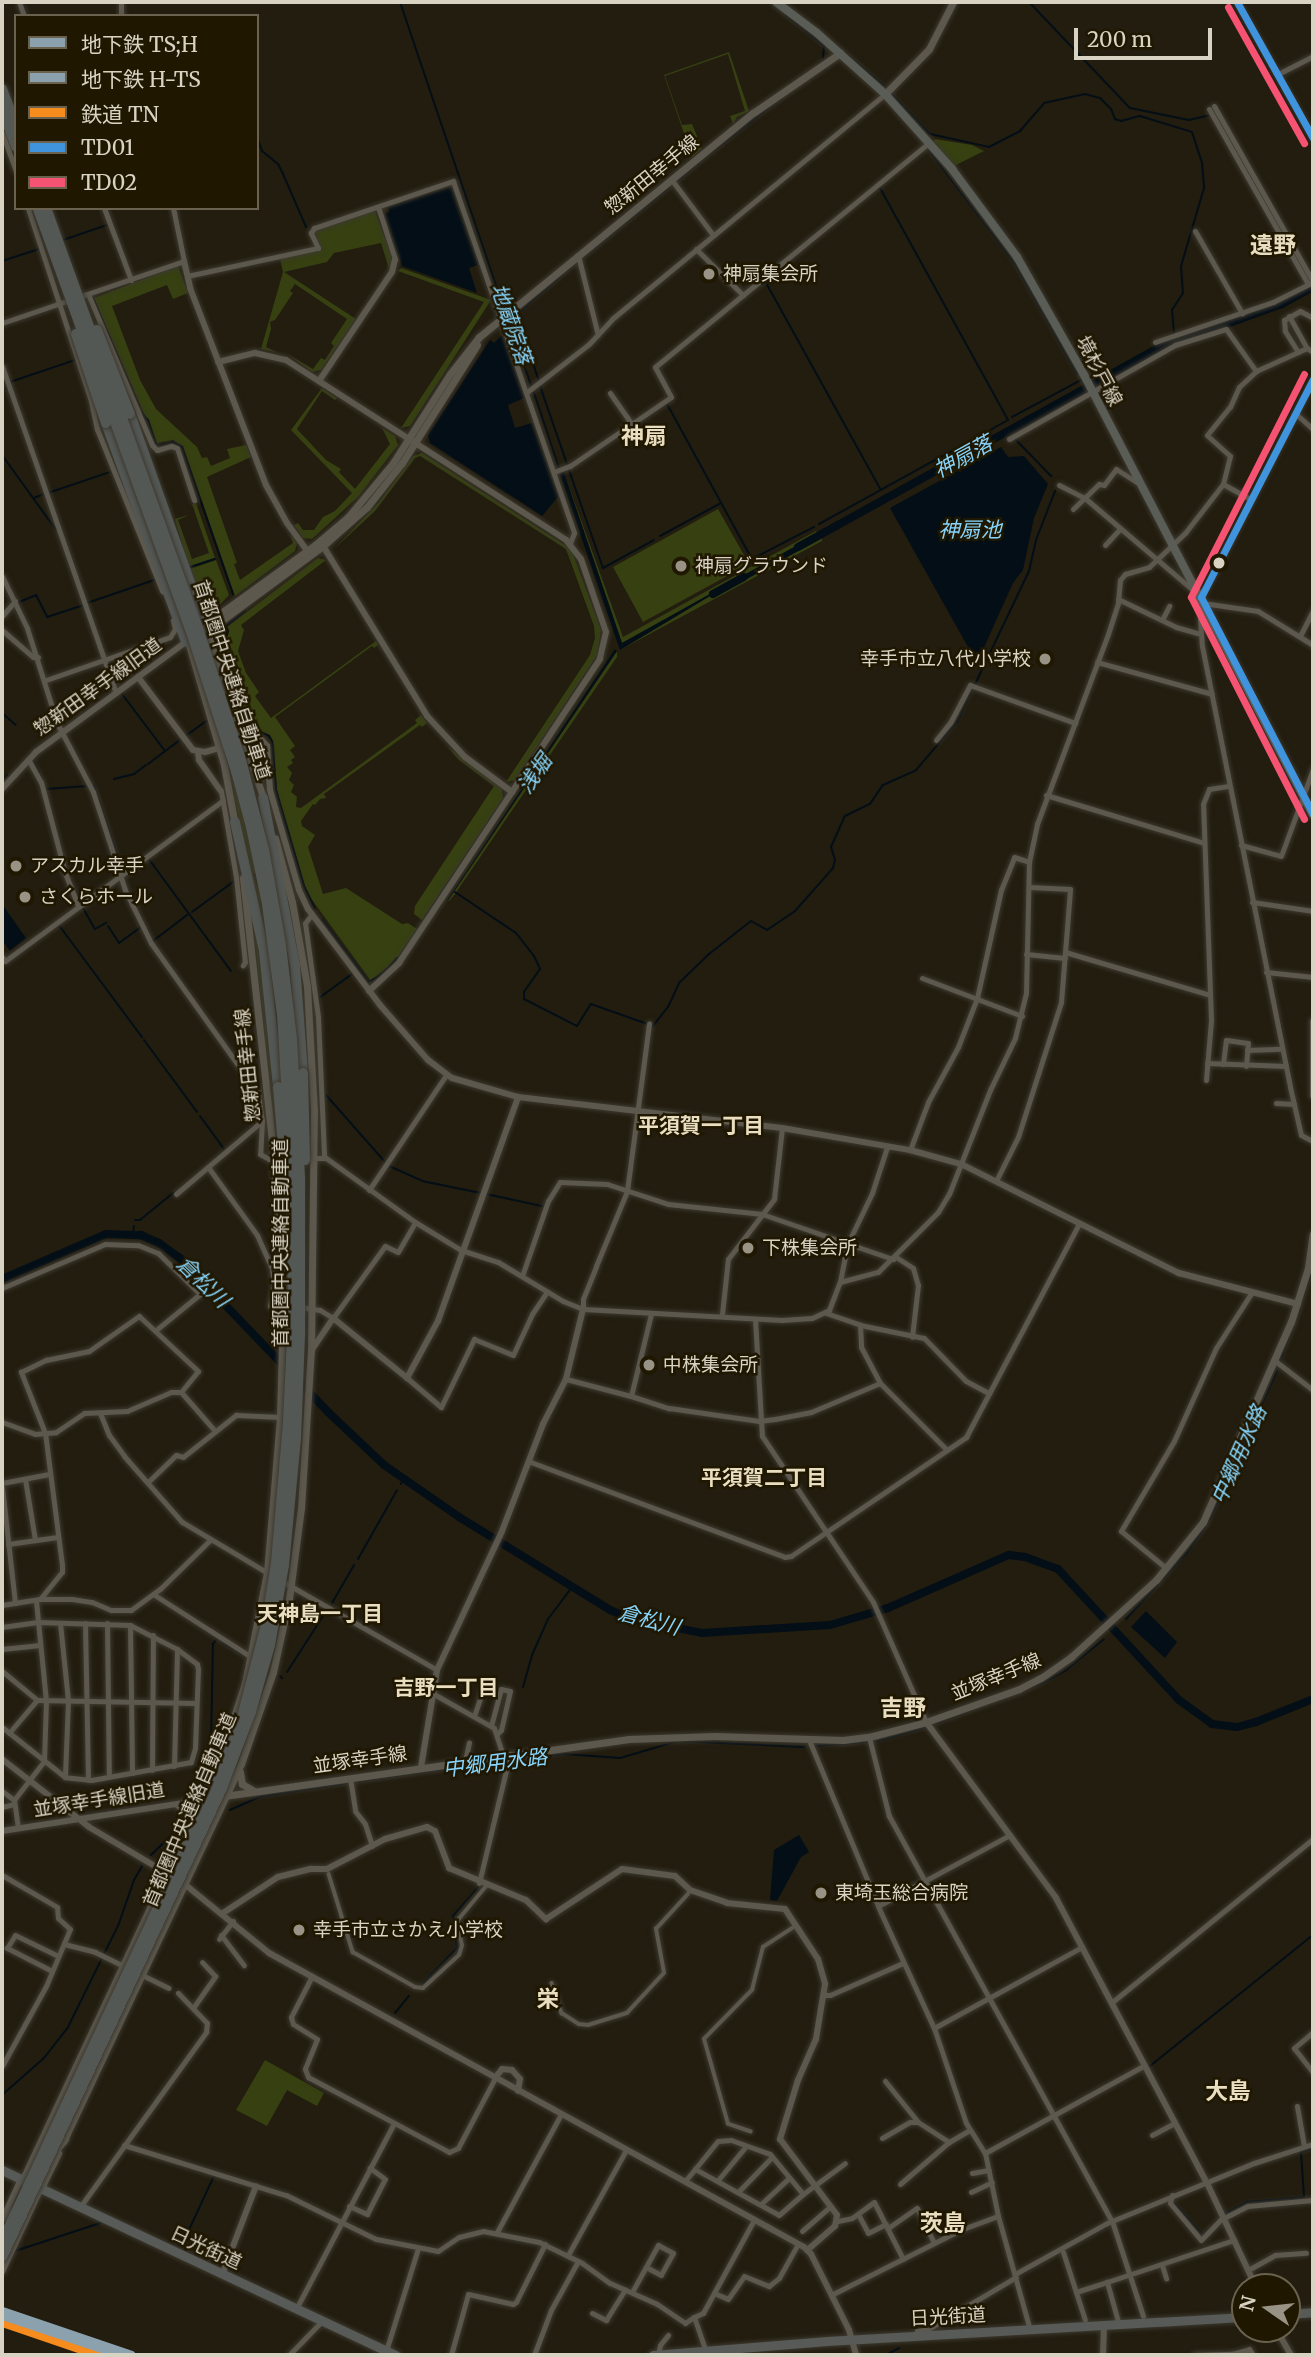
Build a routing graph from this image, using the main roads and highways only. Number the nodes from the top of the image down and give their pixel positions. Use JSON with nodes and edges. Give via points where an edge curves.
{"nodes":[{"id":1,"x":776,"y":2,"type":"edge"},
{"id":2,"x":953,"y":2,"type":"edge"},
{"id":3,"x":840,"y":52,"type":"junction"},
{"id":4,"x":2,"y":89,"type":"edge"},
{"id":5,"x":885,"y":94,"type":"junction"},
{"id":6,"x":2,"y":109,"type":"edge"},
{"id":7,"x":14,"y":120,"type":"edge"},
{"id":8,"x":14,"y":142,"type":"edge"},
{"id":9,"x":41,"y":210,"type":"edge"},
{"id":10,"x":58,"y":240,"type":"junction"},
{"id":11,"x":412,"y":441,"type":"junction"},
{"id":12,"x":206,"y":628,"type":"junction"},
{"id":13,"x":186,"y":642,"type":"junction"},
{"id":14,"x":223,"y":673,"type":"junction"},
{"id":15,"x":205,"y":698,"type":"junction"},
{"id":16,"x":263,"y":798,"type":"junction"},
{"id":17,"x":1313,"y":814,"type":"edge"},
{"id":18,"x":235,"y":822,"type":"junction"},
{"id":19,"x":1313,"y":1021,"type":"edge"},
{"id":20,"x":1313,"y":1095,"type":"edge"},
{"id":21,"x":1313,"y":1234,"type":"edge"},
{"id":22,"x":293,"y":1275,"type":"junction"},
{"id":23,"x":301,"y":1285,"type":"junction"},
{"id":24,"x":246,"y":1753,"type":"junction"},
{"id":25,"x":242,"y":1764,"type":"junction"},
{"id":26,"x":256,"y":1791,"type":"junction"},
{"id":27,"x":228,"y":1796,"type":"junction"},
{"id":28,"x":202,"y":1800,"type":"junction"},
{"id":29,"x":185,"y":1884,"type":"junction"},
{"id":30,"x":136,"y":1937,"type":"junction"},
{"id":31,"x":65,"y":2139,"type":"junction"},
{"id":32,"x":2,"y":2170,"type":"edge"},
{"id":33,"x":21,"y":2179,"type":"junction"},
{"id":34,"x":41,"y":2188,"type":"junction"},
{"id":35,"x":2,"y":2242,"type":"edge"},
{"id":36,"x":2,"y":2258,"type":"edge"},
{"id":37,"x":1231,"y":2318,"type":"edge"},
{"id":38,"x":396,"y":2355,"type":"edge"},
{"id":39,"x":655,"y":2355,"type":"edge"}],
"edges":[{"from":1,"to":3,"type":"main road","name":"境杉戸線"},
{"from":2,"to":5,"type":"main road","via":[[929,49]]},
{"from":3,"to":5,"type":"main road","name":"境杉戸線"},
{"from":3,"to":11,"type":"main road","name":"惣新田幸手線","via":[[789,85],[490,328]]},
{"from":4,"to":7,"type":"highway"},
{"from":5,"to":17,"type":"main road","name":"境杉戸線","via":[[982,206],[1017,257],[1091,388]]},
{"from":6,"to":8,"type":"highway"},
{"from":9,"to":10,"type":"highway","name":"首都圏中央連絡自動車道","bridge":true},
{"from":9,"to":13,"type":"highway","bridge":true,"via":[[51,261]]},
{"from":9,"to":22,"type":"highway","name":"首都圏中央連絡自動車道","bridge":true,"via":[[190,629],[251,827],[281,1004]]},
{"from":10,"to":12,"type":"highway","bridge":true,"via":[[130,414]]},
{"from":10,"to":23,"type":"highway","name":"首都圏中央連絡自動車道","bridge":true,"via":[[197,625],[240,756],[264,850],[292,1039]]},
{"from":11,"to":12,"type":"main road","name":"惣新田幸手線","via":[[360,504]]},
{"from":11,"to":12,"type":"main road","name":"惣新田幸手線","via":[[372,501],[323,546]]},
{"from":12,"to":13,"type":"main road","name":"惣新田幸手線"},
{"from":12,"to":14,"type":"main road"},
{"from":13,"to":15,"type":"main road","name":"惣新田幸手線"},
{"from":14,"to":15,"type":"main road","via":[[213,666],[203,671]]},
{"from":14,"to":16,"type":"main road"},
{"from":15,"to":18,"type":"main road","name":"惣新田幸手線"},
{"from":16,"to":23,"type":"highway","bridge":true,"via":[[295,966],[303,1073],[305,1269]]},
{"from":16,"to":24,"type":"main road","via":[[290,894],[312,1040],[313,1308],[308,1419],[291,1586],[273,1672]]},
{"from":18,"to":22,"type":"highway","bridge":true,"via":[[264,951]]},
{"from":18,"to":28,"type":"main road","name":"惣新田幸手線","via":[[274,1159],[283,1307],[280,1417],[267,1573],[251,1657],[236,1715]]},
{"from":19,"to":20,"type":"main road"},
{"from":21,"to":26,"type":"main road","name":"並塚幸手線","via":[[1278,1363],[1210,1509],[1166,1568],[1057,1669],[1041,1678],[926,1722],[869,1737],[664,1737]]},
{"from":22,"to":35,"type":"highway","name":"首都圏中央連絡自動車道","bridge":true,"via":[[280,1529],[252,1684],[214,1788]]},
{"from":23,"to":36,"type":"highway","name":"首都圏中央連絡自動車道","bridge":true,"via":[[291,1512],[279,1603],[259,1686],[222,1788]]},
{"from":24,"to":25,"type":"main road"},
{"from":24,"to":28,"type":"main road","via":[[226,1768],[216,1792]]},
{"from":25,"to":26,"type":"main road","via":[[241,1782]]},
{"from":25,"to":27,"type":"main road"},
{"from":26,"to":27,"type":"main road","name":"並塚幸手線"},
{"from":27,"to":28,"type":"main road","name":"並塚幸手線"},
{"from":27,"to":29,"type":"main road"},
{"from":28,"to":30,"type":"main road"},
{"from":29,"to":30,"type":"main road","via":[[173,1886],[161,1909],[148,1918]]},
{"from":29,"to":31,"type":"main road"},
{"from":30,"to":33,"type":"main road"},
{"from":31,"to":33,"type":"main road","via":[[45,2159],[35,2179]]},
{"from":31,"to":34,"type":"main road"},
{"from":32,"to":33,"type":"highway","name":"日光街道"},
{"from":33,"to":34,"type":"highway","name":"日光街道"},
{"from":34,"to":38,"type":"highway","name":"日光街道"},
{"from":37,"to":39,"type":"highway","name":"日光街道"}]}
